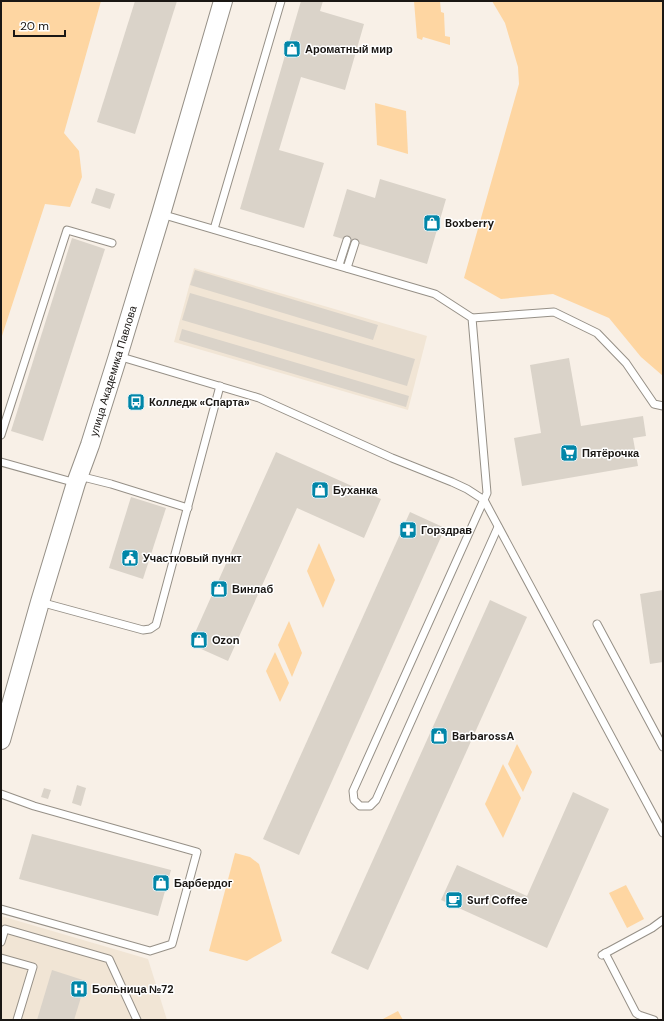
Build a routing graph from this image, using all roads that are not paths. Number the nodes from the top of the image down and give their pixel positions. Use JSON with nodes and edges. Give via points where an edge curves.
{"nodes":[{"id":1,"x":223,"y":1,"type":"edge"},
{"id":2,"x":281,"y":1,"type":"edge"},
{"id":3,"x":161,"y":214,"type":"junction"},
{"id":4,"x":214,"y":229,"type":"junction"},
{"id":5,"x":347,"y":240,"type":"dead end"},
{"id":6,"x":112,"y":243,"type":"dead end"},
{"id":7,"x":354,"y":243,"type":"dead end"},
{"id":8,"x":339,"y":265,"type":"junction"},
{"id":9,"x":347,"y":268,"type":"junction"},
{"id":10,"x":472,"y":318,"type":"junction"},
{"id":11,"x":118,"y":356,"type":"junction"},
{"id":12,"x":220,"y":386,"type":"junction"},
{"id":13,"x":663,"y":406,"type":"edge"},
{"id":14,"x":1,"y":435,"type":"edge"},
{"id":15,"x":1,"y":462,"type":"edge"},
{"id":16,"x":78,"y":480,"type":"junction"},
{"id":17,"x":484,"y":500,"type":"junction"},
{"id":18,"x":188,"y":508,"type":"junction"},
{"id":19,"x":498,"y":527,"type":"junction"},
{"id":20,"x":40,"y":602,"type":"junction"},
{"id":21,"x":597,"y":624,"type":"dead end"},
{"id":22,"x":5,"y":716,"type":"edge"},
{"id":23,"x":1,"y":740,"type":"edge"},
{"id":24,"x":663,"y":747,"type":"edge"},
{"id":25,"x":1,"y":794,"type":"edge"},
{"id":26,"x":663,"y":833,"type":"edge"},
{"id":27,"x":1,"y":909,"type":"edge"},
{"id":28,"x":663,"y":920,"type":"edge"},
{"id":29,"x":1,"y":942,"type":"edge"},
{"id":30,"x":1,"y":958,"type":"edge"},
{"id":31,"x":17,"y":1020,"type":"edge"},
{"id":32,"x":138,"y":1020,"type":"edge"},
{"id":33,"x":654,"y":1020,"type":"edge"}],
"edges":[{"from":1,"to":3,"type":"street","name":"улица Академика Павлова"},
{"from":2,"to":4,"type":"lane"},
{"from":3,"to":4,"type":"lane"},
{"from":3,"to":11,"type":"street","name":"улица Академика Павлова"},
{"from":4,"to":8,"type":"lane"},
{"from":5,"to":8,"type":"lane"},
{"from":6,"to":14,"type":"lane","via":[[66,230]]},
{"from":7,"to":9,"type":"lane"},
{"from":8,"to":9,"type":"lane"},
{"from":9,"to":10,"type":"lane","via":[[435,294]]},
{"from":10,"to":13,"type":"lane","via":[[554,312],[597,333],[626,363],[654,404]]},
{"from":10,"to":17,"type":"lane","via":[[487,489]]},
{"from":11,"to":12,"type":"lane"},
{"from":11,"to":16,"type":"street","name":"улица Академика Павлова"},
{"from":12,"to":17,"type":"lane","via":[[260,398],[392,458],[452,482]]},
{"from":12,"to":18,"type":"lane"},
{"from":15,"to":16,"type":"lane"},
{"from":16,"to":18,"type":"lane","via":[[111,484]]},
{"from":16,"to":20,"type":"street","name":"улица Академика Павлова"},
{"from":17,"to":19,"type":"lane"},
{"from":17,"to":19,"type":"lane","via":[[353,791],[354,800],[360,806],[370,806],[376,800]]},
{"from":18,"to":20,"type":"lane","via":[[157,622],[150,629],[143,630]]},
{"from":19,"to":26,"type":"lane"},
{"from":20,"to":22,"type":"street","name":"улица Академика Павлова"},
{"from":21,"to":24,"type":"lane"},
{"from":22,"to":23,"type":"street","name":"улица Академика Павлова"},
{"from":25,"to":27,"type":"lane","via":[[34,806],[197,852],[172,944],[150,951]]},
{"from":28,"to":33,"type":"lane","via":[[604,954],[636,1013]]},
{"from":29,"to":32,"type":"lane","via":[[5,929],[109,959]]},
{"from":30,"to":31,"type":"lane","via":[[34,967]]}]}
